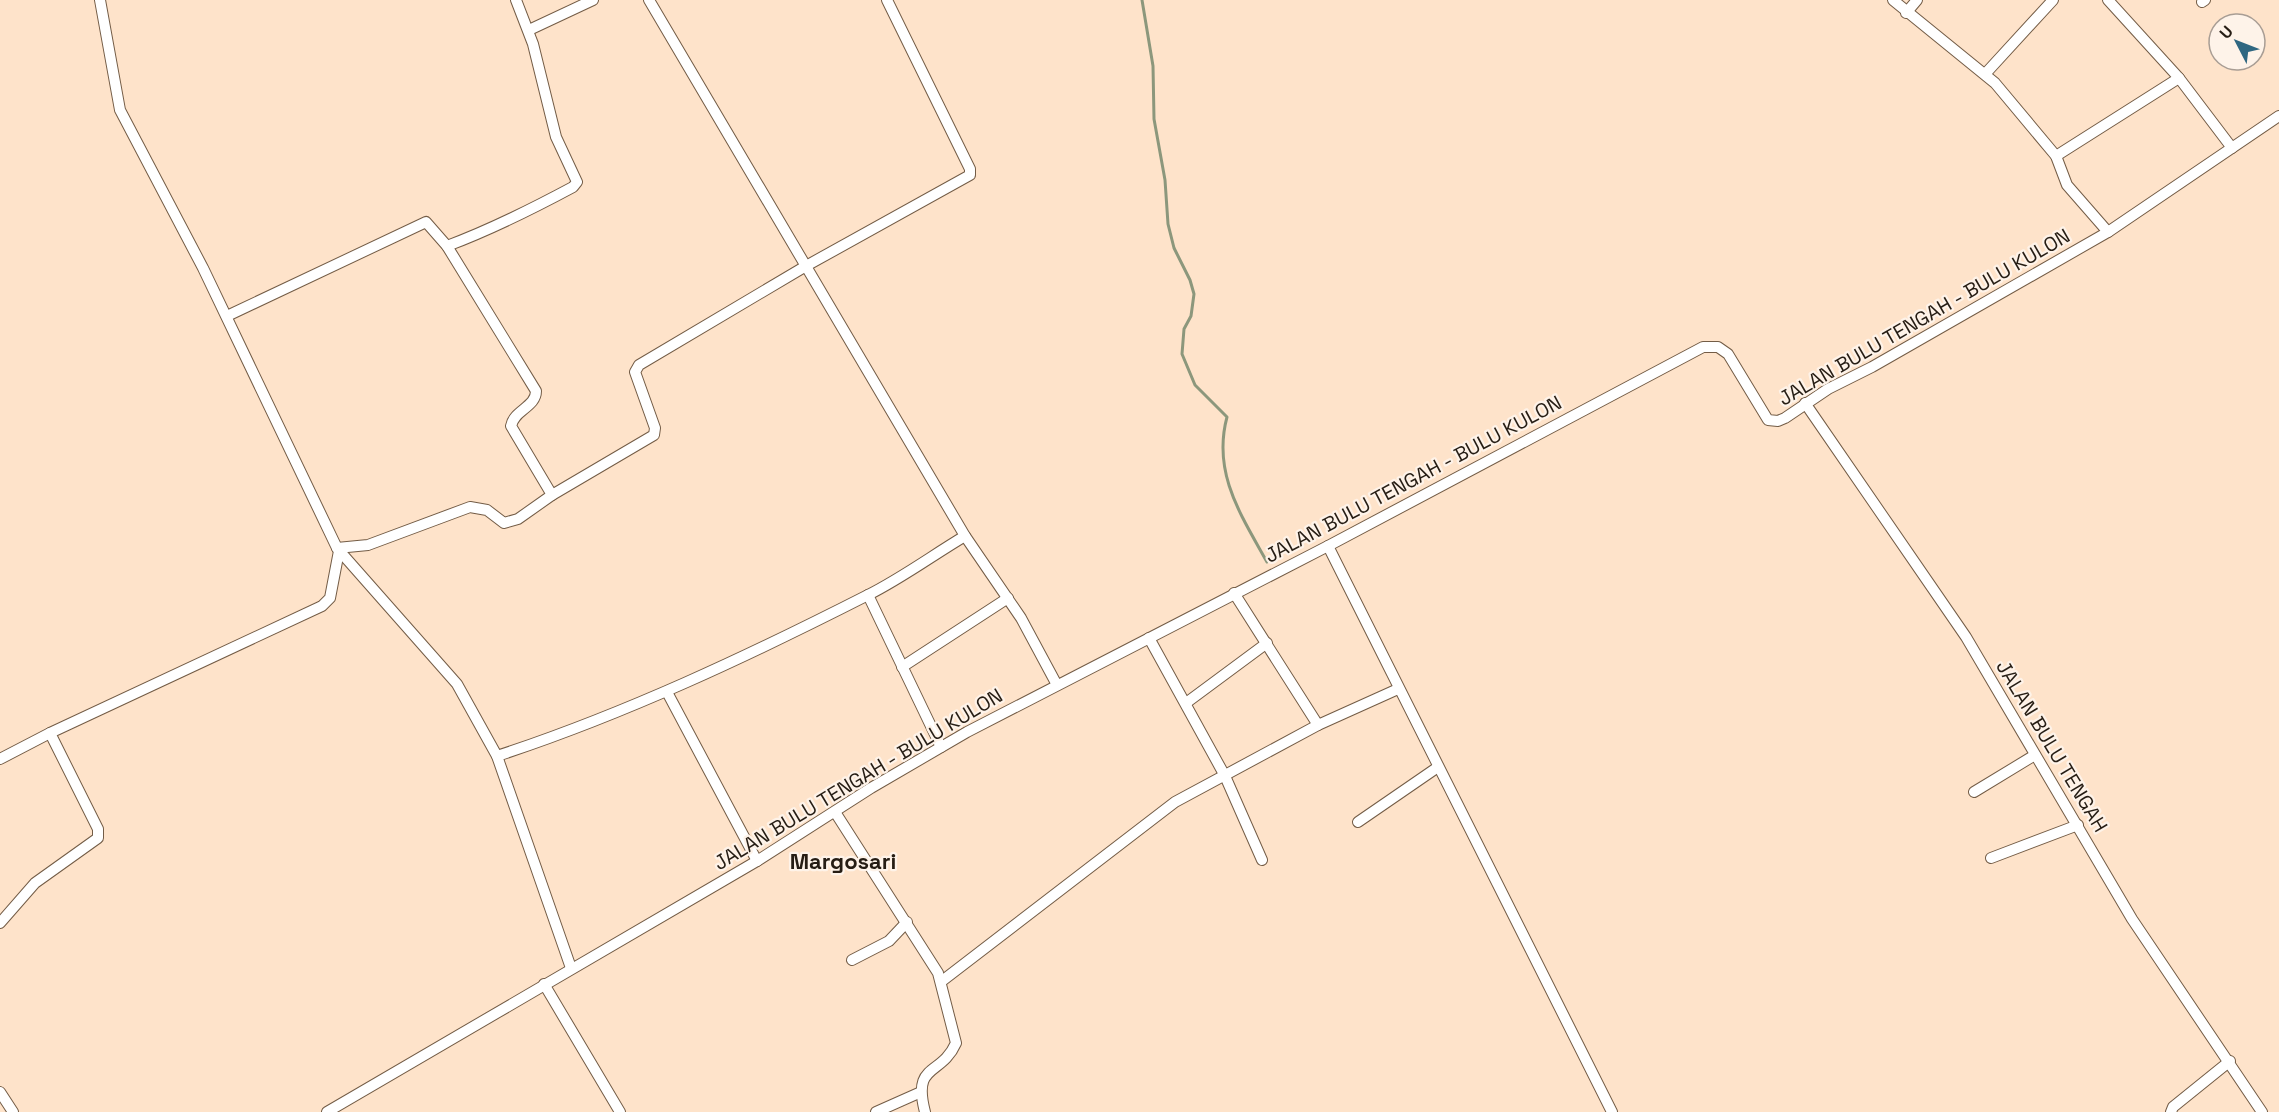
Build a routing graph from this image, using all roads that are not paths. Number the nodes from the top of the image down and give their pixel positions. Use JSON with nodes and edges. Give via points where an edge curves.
{"nodes":[{"id":1,"x":100,"y":0,"type":"edge"},
{"id":2,"x":516,"y":0,"type":"edge"},
{"id":3,"x":593,"y":0,"type":"edge"},
{"id":4,"x":649,"y":0,"type":"edge"},
{"id":5,"x":887,"y":0,"type":"edge"},
{"id":6,"x":1893,"y":0,"type":"edge"},
{"id":7,"x":1917,"y":0,"type":"edge"},
{"id":8,"x":2053,"y":0,"type":"edge"},
{"id":9,"x":2108,"y":0,"type":"edge"},
{"id":10,"x":1906,"y":13,"type":"junction"},
{"id":11,"x":529,"y":30,"type":"junction"},
{"id":12,"x":1986,"y":73,"type":"junction"},
{"id":13,"x":2179,"y":78,"type":"junction"},
{"id":14,"x":2279,"y":116,"type":"edge"},
{"id":15,"x":2232,"y":148,"type":"junction"},
{"id":16,"x":2056,"y":156,"type":"junction"},
{"id":17,"x":2108,"y":232,"type":"junction"},
{"id":18,"x":447,"y":246,"type":"junction"},
{"id":19,"x":806,"y":266,"type":"junction"},
{"id":20,"x":226,"y":316,"type":"junction"},
{"id":21,"x":1805,"y":403,"type":"junction"},
{"id":22,"x":552,"y":495,"type":"junction"},
{"id":23,"x":965,"y":536,"type":"junction"},
{"id":24,"x":1328,"y":546,"type":"junction"},
{"id":25,"x":338,"y":550,"type":"junction"},
{"id":26,"x":1234,"y":593,"type":"junction"},
{"id":27,"x":868,"y":595,"type":"junction"},
{"id":28,"x":1008,"y":598,"type":"junction"},
{"id":29,"x":1149,"y":638,"type":"junction"},
{"id":30,"x":1267,"y":644,"type":"junction"},
{"id":31,"x":902,"y":667,"type":"junction"},
{"id":32,"x":1057,"y":685,"type":"junction"},
{"id":33,"x":1398,"y":689,"type":"junction"},
{"id":34,"x":667,"y":692,"type":"junction"},
{"id":35,"x":1186,"y":703,"type":"junction"},
{"id":36,"x":1318,"y":725,"type":"junction"},
{"id":37,"x":50,"y":733,"type":"junction"},
{"id":38,"x":941,"y":747,"type":"junction"},
{"id":39,"x":2036,"y":755,"type":"junction"},
{"id":40,"x":497,"y":756,"type":"junction"},
{"id":41,"x":0,"y":759,"type":"edge"},
{"id":42,"x":1438,"y":767,"type":"junction"},
{"id":43,"x":1225,"y":776,"type":"junction"},
{"id":44,"x":1974,"y":792,"type":"dead end"},
{"id":45,"x":836,"y":812,"type":"junction"},
{"id":46,"x":1358,"y":822,"type":"dead end"},
{"id":47,"x":2078,"y":825,"type":"junction"},
{"id":48,"x":1991,"y":858,"type":"dead end"},
{"id":49,"x":1262,"y":860,"type":"dead end"},
{"id":50,"x":757,"y":861,"type":"junction"},
{"id":51,"x":907,"y":922,"type":"junction"},
{"id":52,"x":0,"y":923,"type":"edge"},
{"id":53,"x":852,"y":960,"type":"dead end"},
{"id":54,"x":571,"y":968,"type":"junction"},
{"id":55,"x":942,"y":981,"type":"junction"},
{"id":56,"x":544,"y":984,"type":"junction"},
{"id":57,"x":2230,"y":1061,"type":"junction"},
{"id":58,"x":0,"y":1092,"type":"edge"},
{"id":59,"x":921,"y":1092,"type":"junction"},
{"id":60,"x":14,"y":1112,"type":"edge"},
{"id":61,"x":327,"y":1112,"type":"edge"},
{"id":62,"x":620,"y":1112,"type":"edge"},
{"id":63,"x":876,"y":1112,"type":"edge"},
{"id":64,"x":926,"y":1112,"type":"edge"},
{"id":65,"x":1612,"y":1112,"type":"edge"},
{"id":66,"x":2171,"y":1112,"type":"edge"},
{"id":67,"x":2262,"y":1112,"type":"edge"}],
"edges":[{"from":1,"to":20,"type":"street","via":[[120,110]]},
{"from":2,"to":11,"type":"street"},
{"from":3,"to":11,"type":"street"},
{"from":4,"to":19,"type":"street"},
{"from":5,"to":19,"type":"street","via":[[971,172]]},
{"from":6,"to":10,"type":"street"},
{"from":7,"to":10,"type":"street"},
{"from":8,"to":12,"type":"street"},
{"from":9,"to":13,"type":"street"},
{"from":10,"to":12,"type":"street"},
{"from":11,"to":18,"type":"street","via":[[556,137],[577,182],[516,216]]},
{"from":12,"to":16,"type":"street"},
{"from":13,"to":15,"type":"street"},
{"from":13,"to":16,"type":"street"},
{"from":14,"to":15,"type":"street","name":"JALAN BULU TENGAH - BULU KULON"},
{"from":15,"to":17,"type":"street","name":"JALAN BULU TENGAH - BULU KULON"},
{"from":16,"to":17,"type":"street","via":[[2067,186]]},
{"from":17,"to":21,"type":"street","name":"JALAN BULU TENGAH - BULU KULON"},
{"from":18,"to":20,"type":"street","via":[[423,222]]},
{"from":18,"to":22,"type":"street","via":[[536,391],[534,400],[514,416],[511,426]]},
{"from":19,"to":22,"type":"street","via":[[637,367],[635,372],[654,435]]},
{"from":19,"to":23,"type":"street"},
{"from":20,"to":25,"type":"street"},
{"from":21,"to":24,"type":"street","name":"JALAN BULU TENGAH - BULU KULON","via":[[1785,418],[1768,420],[1728,354],[1718,347],[1703,347]]},
{"from":21,"to":39,"type":"street","name":"JALAN BULU TENGAH","via":[[1966,637]]},
{"from":22,"to":25,"type":"street","via":[[511,522],[504,522],[487,510],[470,507],[368,545]]},
{"from":23,"to":27,"type":"street"},
{"from":23,"to":28,"type":"street"},
{"from":24,"to":26,"type":"street","name":"JALAN BULU TENGAH - BULU KULON"},
{"from":24,"to":33,"type":"street"},
{"from":25,"to":37,"type":"street","via":[[330,598],[322,606]]},
{"from":25,"to":40,"type":"street","via":[[457,684]]},
{"from":26,"to":29,"type":"street","name":"JALAN BULU TENGAH - BULU KULON"},
{"from":26,"to":30,"type":"street"},
{"from":27,"to":31,"type":"street"},
{"from":27,"to":34,"type":"street"},
{"from":28,"to":31,"type":"street"},
{"from":28,"to":32,"type":"street"},
{"from":29,"to":32,"type":"street","name":"JALAN BULU TENGAH - BULU KULON"},
{"from":29,"to":35,"type":"street"},
{"from":30,"to":35,"type":"street"},
{"from":30,"to":36,"type":"street"},
{"from":31,"to":38,"type":"street"},
{"from":32,"to":38,"type":"street","name":"JALAN BULU TENGAH - BULU KULON"},
{"from":33,"to":36,"type":"street"},
{"from":33,"to":42,"type":"street"},
{"from":34,"to":40,"type":"street","via":[[575,731]]},
{"from":34,"to":50,"type":"street"},
{"from":35,"to":43,"type":"street"},
{"from":36,"to":43,"type":"street"},
{"from":37,"to":41,"type":"street"},
{"from":37,"to":52,"type":"street","via":[[98,829],[98,838],[35,883]]},
{"from":38,"to":45,"type":"street","name":"JALAN BULU TENGAH - BULU KULON"},
{"from":39,"to":44,"type":"street"},
{"from":39,"to":47,"type":"street","name":"JALAN BULU TENGAH"},
{"from":40,"to":54,"type":"street"},
{"from":42,"to":46,"type":"street"},
{"from":42,"to":65,"type":"street"},
{"from":43,"to":49,"type":"street"},
{"from":43,"to":55,"type":"street","via":[[1175,802]]},
{"from":45,"to":50,"type":"street","name":"JALAN BULU TENGAH - BULU KULON"},
{"from":45,"to":51,"type":"street"},
{"from":47,"to":48,"type":"street"},
{"from":47,"to":57,"type":"street","name":"JALAN BULU TENGAH","via":[[2132,919]]},
{"from":50,"to":54,"type":"street","name":"JALAN BULU TENGAH - BULU KULON"},
{"from":51,"to":53,"type":"street","via":[[889,941]]},
{"from":51,"to":55,"type":"street"},
{"from":54,"to":56,"type":"street","name":"JALAN BULU TENGAH - BULU KULON"},
{"from":55,"to":59,"type":"street","via":[[956,1043],[924,1078]]},
{"from":56,"to":61,"type":"street","name":"JALAN BULU TENGAH - BULU KULON"},
{"from":56,"to":62,"type":"street"},
{"from":57,"to":66,"type":"street"},
{"from":57,"to":67,"type":"street","name":"JALAN BULU TENGAH"},
{"from":58,"to":60,"type":"street"},
{"from":59,"to":63,"type":"street"},
{"from":59,"to":64,"type":"street"}]}
